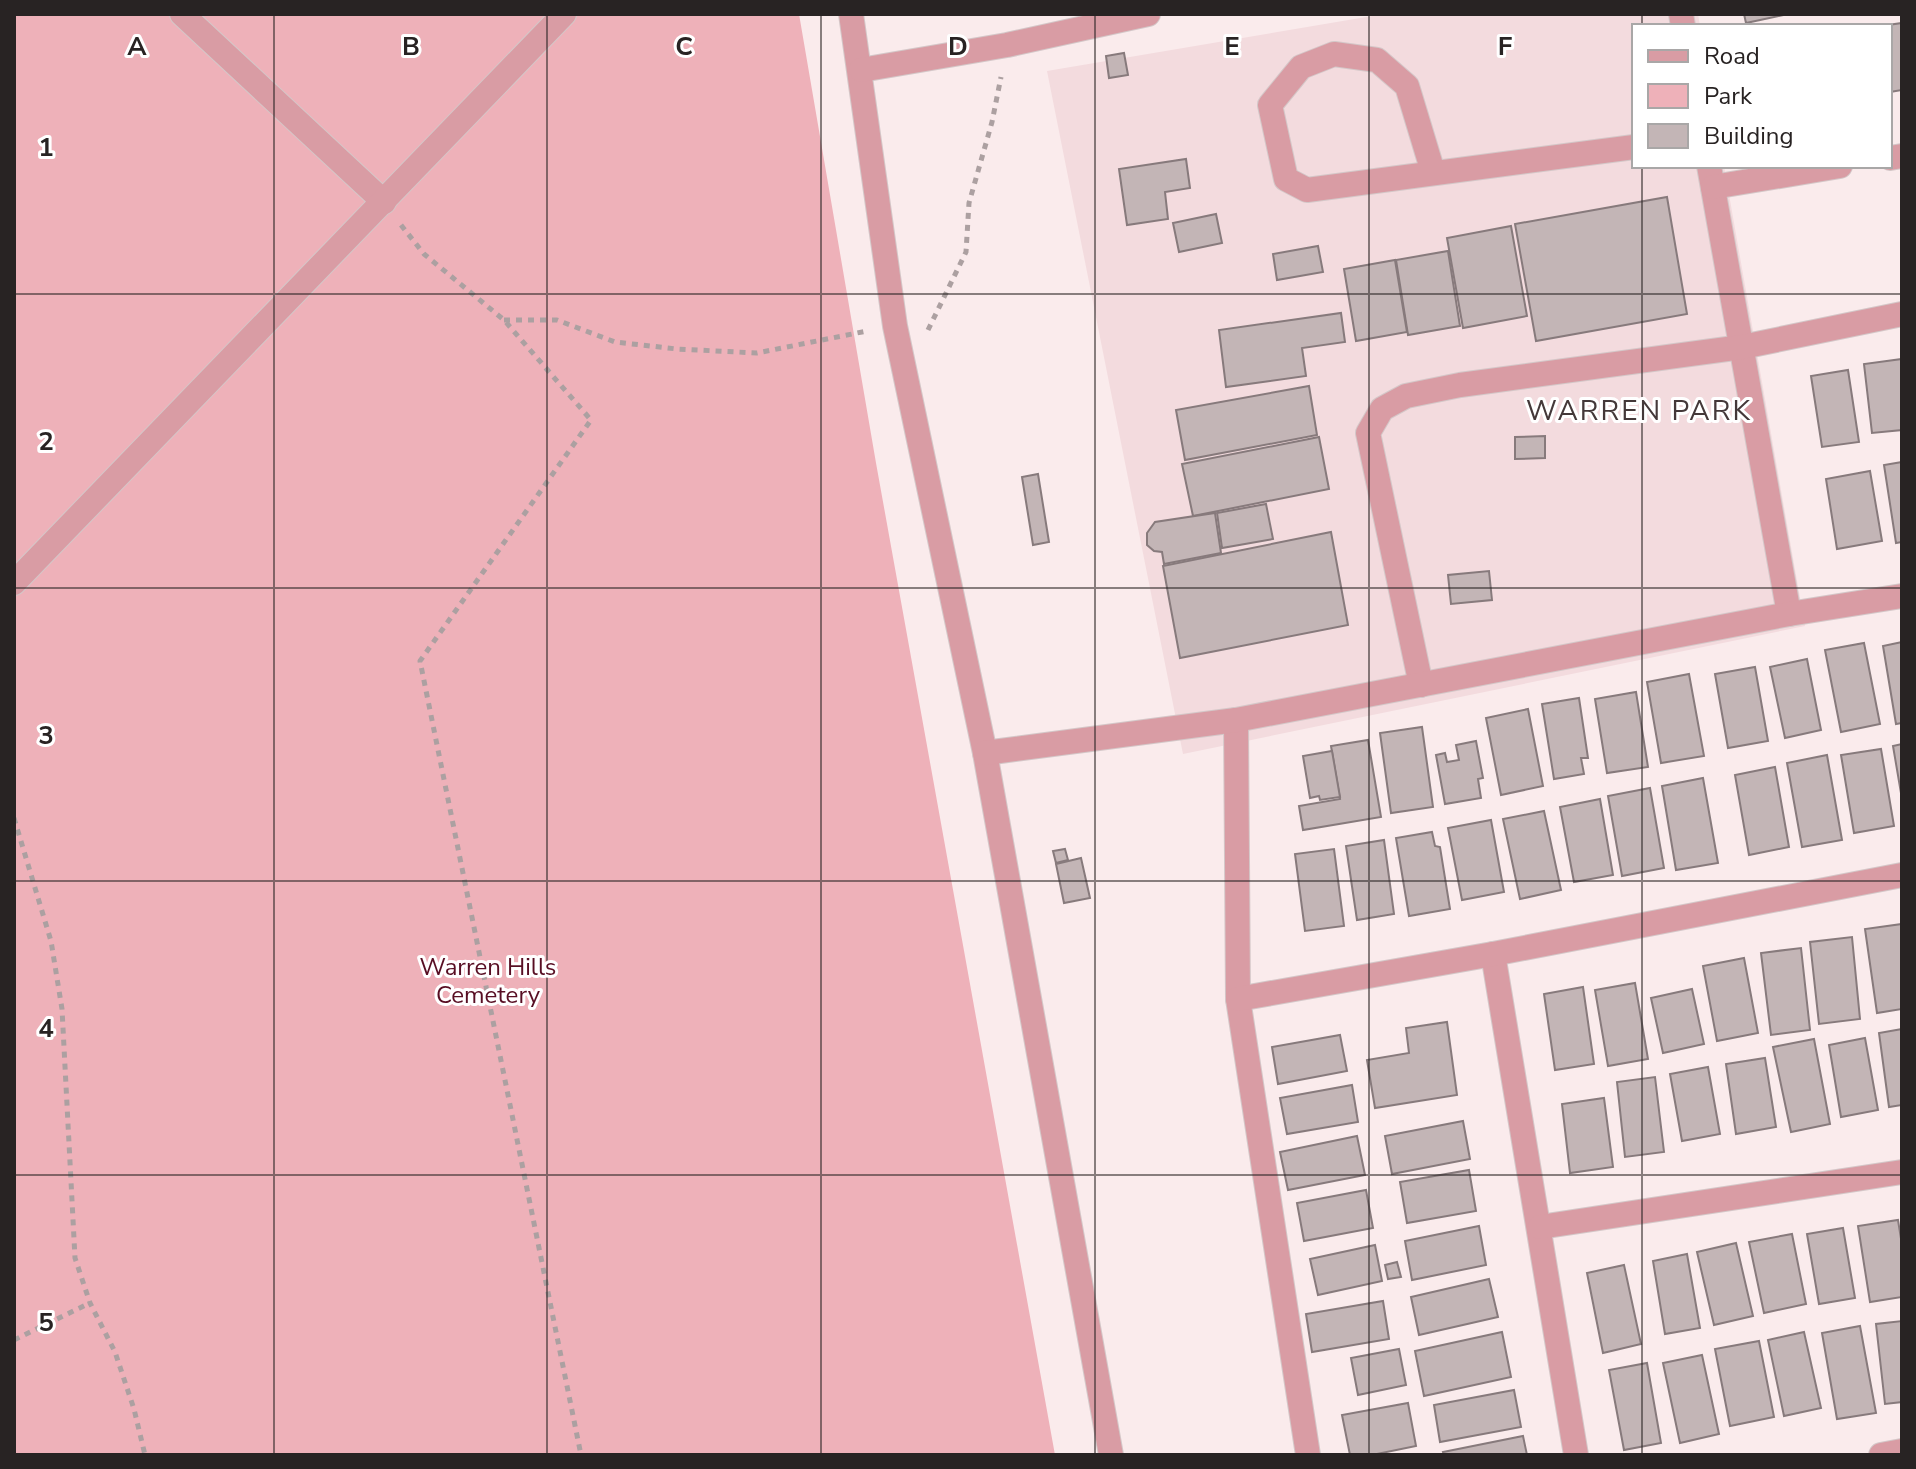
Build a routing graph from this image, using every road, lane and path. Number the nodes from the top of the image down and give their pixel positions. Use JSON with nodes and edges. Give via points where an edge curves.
{"nodes":[{"id":1,"x":182,"y":14,"type":"edge"},
{"id":2,"x":564,"y":14,"type":"edge"},
{"id":3,"x":851,"y":14,"type":"edge"},
{"id":4,"x":1148,"y":14,"type":"edge"},
{"id":5,"x":1007,"y":45,"type":"junction"},
{"id":6,"x":861,"y":70,"type":"junction"},
{"id":7,"x":1632,"y":147,"type":"edge"},
{"id":8,"x":1817,"y":168,"type":"edge"},
{"id":9,"x":1433,"y":172,"type":"junction"},
{"id":10,"x":1711,"y":177,"type":"edge"},
{"id":11,"x":384,"y":202,"type":"junction"},
{"id":12,"x":1902,"y":314,"type":"edge"},
{"id":13,"x":504,"y":320,"type":"junction"},
{"id":14,"x":895,"y":326,"type":"junction"},
{"id":15,"x":1742,"y":347,"type":"junction"},
{"id":16,"x":906,"y":375,"type":"junction"},
{"id":17,"x":17,"y":574,"type":"edge"},
{"id":18,"x":1902,"y":596,"type":"edge"},
{"id":19,"x":1789,"y":614,"type":"junction"},
{"id":20,"x":1421,"y":685,"type":"junction"},
{"id":21,"x":1236,"y":720,"type":"junction"},
{"id":22,"x":985,"y":753,"type":"junction"},
{"id":23,"x":14,"y":818,"type":"edge"},
{"id":24,"x":1902,"y":875,"type":"edge"},
{"id":25,"x":1493,"y":954,"type":"junction"},
{"id":26,"x":1238,"y":999,"type":"junction"},
{"id":27,"x":1902,"y":1172,"type":"edge"},
{"id":28,"x":1540,"y":1227,"type":"junction"},
{"id":29,"x":90,"y":1303,"type":"junction"},
{"id":30,"x":14,"y":1340,"type":"edge"},
{"id":31,"x":1902,"y":1451,"type":"edge"},
{"id":32,"x":145,"y":1455,"type":"edge"},
{"id":33,"x":581,"y":1455,"type":"edge"},
{"id":34,"x":1111,"y":1455,"type":"edge"},
{"id":35,"x":1308,"y":1455,"type":"edge"},
{"id":36,"x":1576,"y":1455,"type":"edge"},
{"id":37,"x":1881,"y":1455,"type":"edge"}],
"edges":[{"from":1,"to":11,"type":"street"},
{"from":2,"to":11,"type":"street"},
{"from":3,"to":6,"type":"street"},
{"from":4,"to":5,"type":"street"},
{"from":5,"to":6,"type":"street"},
{"from":5,"to":16,"type":"path","via":[[969,203],[966,252]]},
{"from":6,"to":14,"type":"street"},
{"from":7,"to":9,"type":"street"},
{"from":8,"to":10,"type":"street"},
{"from":9,"to":9,"type":"street","via":[[1407,86],[1377,60],[1334,54],[1301,67],[1270,105],[1286,179],[1307,190]]},
{"from":10,"to":15,"type":"street"},
{"from":11,"to":13,"type":"path","via":[[424,254]]},
{"from":11,"to":17,"type":"street"},
{"from":12,"to":15,"type":"street"},
{"from":13,"to":14,"type":"path","via":[[557,320],[615,342],[757,353]]},
{"from":13,"to":33,"type":"path","via":[[591,420],[420,661]]},
{"from":14,"to":16,"type":"street"},
{"from":15,"to":19,"type":"street"},
{"from":15,"to":20,"type":"street","via":[[1460,385],[1406,396],[1382,409],[1368,433]]},
{"from":16,"to":22,"type":"street"},
{"from":18,"to":19,"type":"street"},
{"from":19,"to":20,"type":"street"},
{"from":20,"to":21,"type":"street"},
{"from":21,"to":22,"type":"street"},
{"from":21,"to":26,"type":"street"},
{"from":22,"to":34,"type":"street"},
{"from":23,"to":29,"type":"path","via":[[51,941],[62,1009],[75,1258]]},
{"from":24,"to":25,"type":"street"},
{"from":25,"to":26,"type":"street"},
{"from":25,"to":28,"type":"street"},
{"from":26,"to":35,"type":"street"},
{"from":27,"to":28,"type":"street"},
{"from":28,"to":36,"type":"street"},
{"from":29,"to":30,"type":"path"},
{"from":29,"to":32,"type":"path","via":[[115,1352]]},
{"from":31,"to":37,"type":"street"}]}
